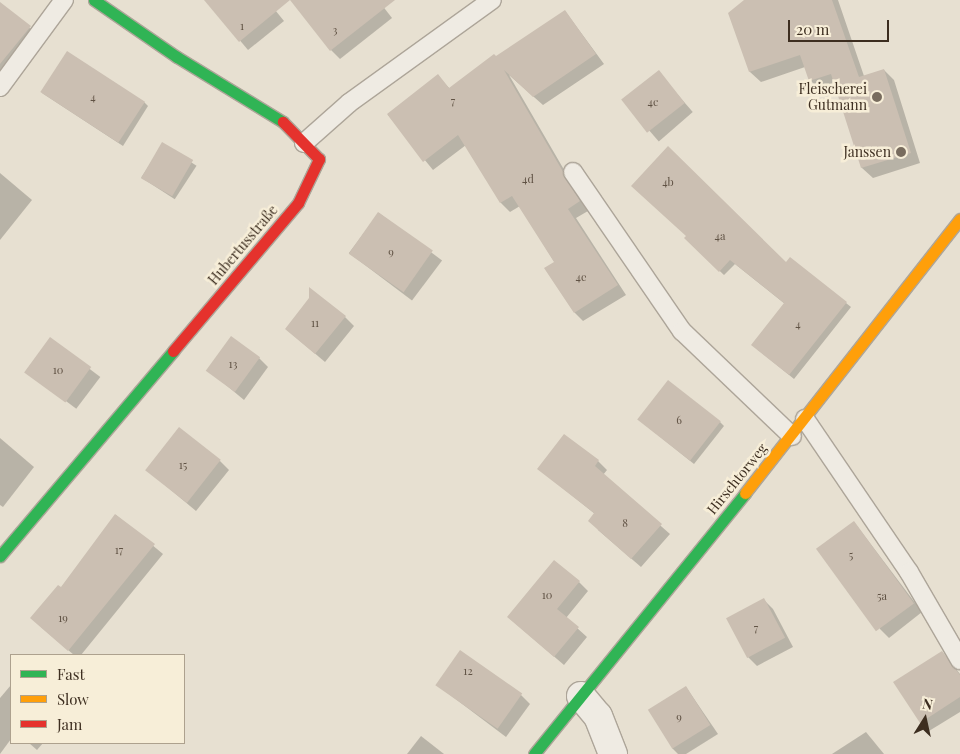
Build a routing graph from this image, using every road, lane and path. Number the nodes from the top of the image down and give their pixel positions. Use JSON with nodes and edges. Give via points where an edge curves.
{"nodes":[{"id":1,"x":64,"y":0,"type":"edge"},
{"id":2,"x":94,"y":0,"type":"edge"},
{"id":3,"x":492,"y":0,"type":"edge"},
{"id":4,"x":0,"y":88,"type":"edge"},
{"id":5,"x":304,"y":143,"type":"junction"},
{"id":6,"x":573,"y":172,"type":"dead end"},
{"id":7,"x":960,"y":219,"type":"edge"},
{"id":8,"x":805,"y":419,"type":"junction"},
{"id":9,"x":792,"y":436,"type":"junction"},
{"id":10,"x":0,"y":556,"type":"edge"},
{"id":11,"x":960,"y":660,"type":"edge"},
{"id":12,"x":581,"y":696,"type":"junction"},
{"id":13,"x":534,"y":754,"type":"edge"},
{"id":14,"x":613,"y":754,"type":"edge"}],
"edges":[{"from":1,"to":4,"type":"lane"},
{"from":2,"to":5,"type":"street","name":"Hubertusstraße","via":[[177,57],[282,121]]},
{"from":3,"to":5,"type":"lane","via":[[349,103]]},
{"from":5,"to":10,"type":"street","name":"Hubertusstraße","via":[[320,159],[298,203]]},
{"from":6,"to":9,"type":"lane","via":[[682,331]]},
{"from":7,"to":8,"type":"street","name":"Hirschtorweg"},
{"from":8,"to":9,"type":"street","name":"Hirschtorweg"},
{"from":8,"to":11,"type":"lane","via":[[909,572]]},
{"from":9,"to":12,"type":"street","name":"Hirschtorweg"},
{"from":12,"to":13,"type":"street","name":"Hirschtorweg"},
{"from":12,"to":14,"type":"street","via":[[598,716]]}]}
